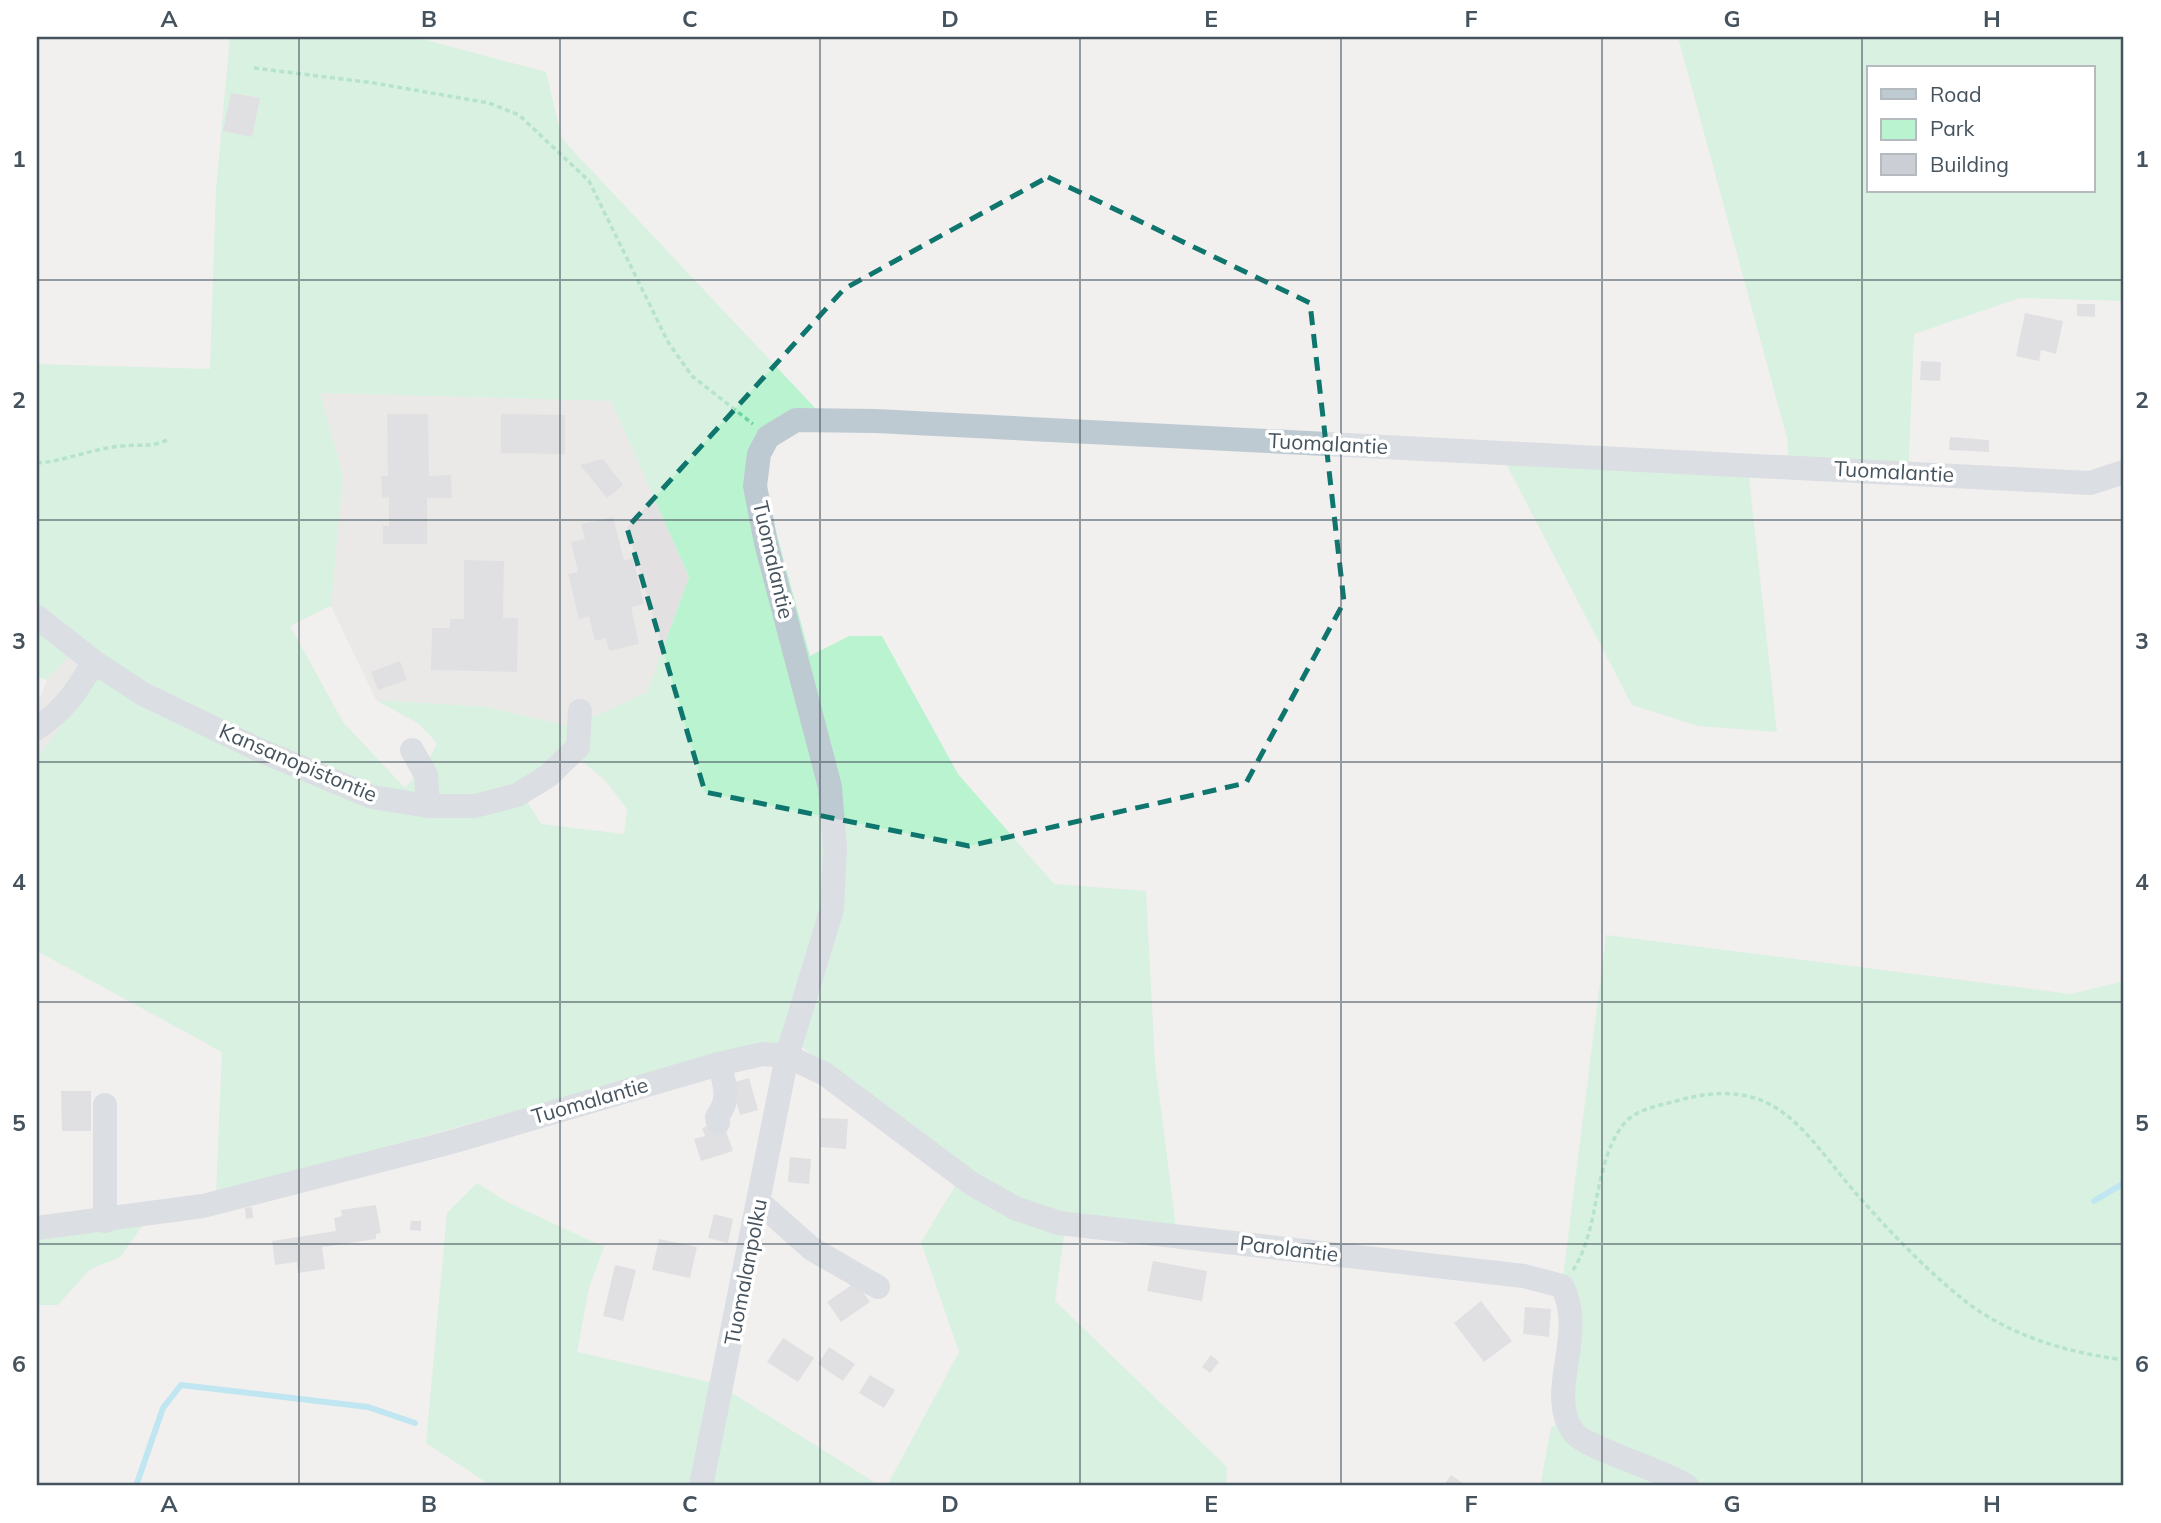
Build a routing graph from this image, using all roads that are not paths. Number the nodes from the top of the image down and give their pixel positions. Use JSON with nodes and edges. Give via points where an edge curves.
{"nodes":[{"id":1,"x":2124,"y":472,"type":"edge"},
{"id":2,"x":37,"y":617,"type":"edge"},
{"id":3,"x":94,"y":662,"type":"junction"},
{"id":4,"x":580,"y":711,"type":"dead end"},
{"id":5,"x":37,"y":728,"type":"edge"},
{"id":6,"x":412,"y":750,"type":"dead end"},
{"id":7,"x":428,"y":806,"type":"junction"},
{"id":8,"x":787,"y":1056,"type":"junction"},
{"id":9,"x":719,"y":1064,"type":"junction"},
{"id":10,"x":105,"y":1105,"type":"dead end"},
{"id":11,"x":718,"y":1123,"type":"dead end"},
{"id":12,"x":759,"y":1202,"type":"junction"},
{"id":13,"x":105,"y":1221,"type":"junction"},
{"id":14,"x":37,"y":1228,"type":"edge"},
{"id":15,"x":878,"y":1287,"type":"dead end"},
{"id":16,"x":701,"y":1486,"type":"edge"},
{"id":17,"x":1686,"y":1486,"type":"edge"}],
"edges":[{"from":1,"to":8,"type":"street","name":"Tuomalantie","via":[[2090,483],[796,420],[768,437],[759,454],[755,486],[830,786],[835,849],[832,909]]},
{"from":2,"to":3,"type":"street","name":"Kansanopistontie"},
{"from":3,"to":5,"type":"street","via":[[57,716]]},
{"from":3,"to":7,"type":"street","name":"Kansanopistontie","via":[[143,694],[257,749],[372,797]]},
{"from":4,"to":7,"type":"street","name":"Kansanopistontie","via":[[578,747],[548,776],[517,795],[475,806]]},
{"from":6,"to":7,"type":"street","via":[[426,775]]},
{"from":8,"to":9,"type":"street","name":"Tuomalantie","via":[[763,1054]]},
{"from":8,"to":12,"type":"street","name":"Tuomalanpolku"},
{"from":8,"to":17,"type":"street","name":"Parolantie","via":[[825,1074],[971,1184],[1017,1209],[1059,1223],[1524,1276],[1562,1286],[1571,1304],[1572,1325],[1561,1388],[1574,1433]]},
{"from":9,"to":11,"type":"street","via":[[728,1092]]},
{"from":9,"to":13,"type":"street","name":"Tuomalantie","via":[[448,1143],[203,1206]]},
{"from":10,"to":13,"type":"street"},
{"from":12,"to":15,"type":"street","via":[[813,1249]]},
{"from":12,"to":16,"type":"street","name":"Tuomalanpolku"},
{"from":13,"to":14,"type":"street","name":"Tuomalantie"}]}
